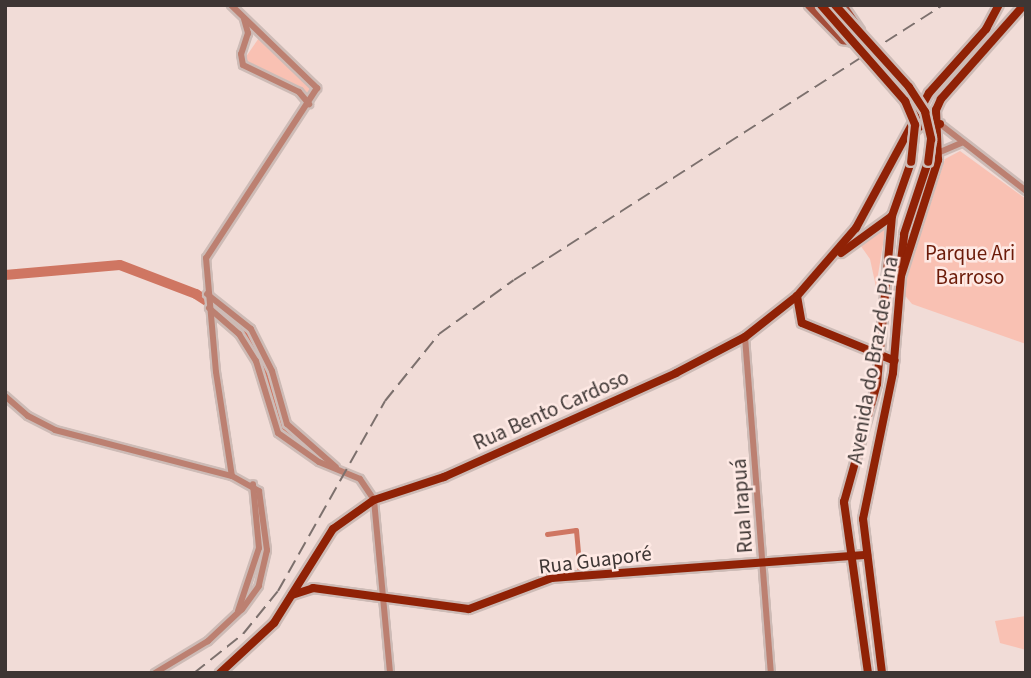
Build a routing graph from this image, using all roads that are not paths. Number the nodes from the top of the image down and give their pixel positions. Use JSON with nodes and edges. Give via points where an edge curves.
{"nodes":[{"id":1,"x":231,"y":5,"type":"edge"},
{"id":2,"x":808,"y":5,"type":"edge"},
{"id":3,"x":821,"y":5,"type":"edge"},
{"id":4,"x":835,"y":5,"type":"edge"},
{"id":5,"x":843,"y":5,"type":"edge"},
{"id":6,"x":999,"y":5,"type":"edge"},
{"id":7,"x":1024,"y":5,"type":"edge"},
{"id":8,"x":243,"y":16,"type":"junction"},
{"id":9,"x":268,"y":38,"type":"junction"},
{"id":10,"x":247,"y":42,"type":"junction"},
{"id":11,"x":309,"y":104,"type":"junction"},
{"id":12,"x":940,"y":124,"type":"junction"},
{"id":13,"x":919,"y":126,"type":"junction"},
{"id":14,"x":905,"y":140,"type":"junction"},
{"id":15,"x":961,"y":143,"type":"junction"},
{"id":16,"x":940,"y":149,"type":"junction"},
{"id":17,"x":1026,"y":191,"type":"edge"},
{"id":18,"x":892,"y":216,"type":"junction"},
{"id":19,"x":834,"y":258,"type":"junction"},
{"id":20,"x":901,"y":276,"type":"junction"},
{"id":21,"x":797,"y":296,"type":"junction"},
{"id":22,"x":208,"y":301,"type":"junction"},
{"id":23,"x":746,"y":337,"type":"junction"},
{"id":24,"x":881,"y":358,"type":"junction"},
{"id":25,"x":895,"y":362,"type":"junction"},
{"id":26,"x":5,"y":396,"type":"edge"},
{"id":27,"x":336,"y":467,"type":"junction"},
{"id":28,"x":232,"y":476,"type":"junction"},
{"id":29,"x":253,"y":484,"type":"junction"},
{"id":30,"x":374,"y":500,"type":"junction"},
{"id":31,"x":867,"y":555,"type":"junction"},
{"id":32,"x":854,"y":556,"type":"junction"},
{"id":33,"x":764,"y":561,"type":"junction"},
{"id":34,"x":304,"y":576,"type":"junction"},
{"id":35,"x":313,"y":588,"type":"junction"},
{"id":36,"x":292,"y":595,"type":"junction"},
{"id":37,"x":382,"y":597,"type":"junction"},
{"id":38,"x":237,"y":615,"type":"junction"},
{"id":39,"x":155,"y":673,"type":"edge"},
{"id":40,"x":220,"y":673,"type":"edge"},
{"id":41,"x":390,"y":673,"type":"edge"},
{"id":42,"x":771,"y":673,"type":"edge"},
{"id":43,"x":868,"y":673,"type":"edge"},
{"id":44,"x":882,"y":673,"type":"edge"}],
"edges":[{"from":1,"to":8,"type":"street"},
{"from":2,"to":5,"type":"main road","via":[[842,40],[852,42],[860,30]]},
{"from":3,"to":18,"type":"main road","name":"Avenida do Braz de Pina","bridge":true,"via":[[905,101],[916,134]]},
{"from":4,"to":20,"type":"main road","bridge":true,"via":[[909,87],[925,112],[931,139],[928,162],[904,234]]},
{"from":6,"to":14,"type":"main road","via":[[986,29],[929,93]]},
{"from":7,"to":12,"type":"main road","name":"Avenida do Braz de Pina","via":[[940,99],[936,110]]},
{"from":8,"to":9,"type":"street"},
{"from":8,"to":10,"type":"street"},
{"from":9,"to":10,"type":"street","via":[[253,37]]},
{"from":9,"to":11,"type":"street","via":[[314,80],[316,92]]},
{"from":10,"to":11,"type":"street","via":[[241,58],[250,70],[299,92]]},
{"from":11,"to":22,"type":"street","via":[[206,258]]},
{"from":12,"to":13,"type":"main road"},
{"from":12,"to":15,"type":"street"},
{"from":12,"to":16,"type":"main road","name":"Avenida do Braz de Pina"},
{"from":13,"to":14,"type":"main road"},
{"from":13,"to":16,"type":"main road","via":[[928,129]]},
{"from":14,"to":19,"type":"main road"},
{"from":15,"to":16,"type":"street"},
{"from":15,"to":17,"type":"street"},
{"from":16,"to":20,"type":"main road","name":"Avenida do Braz de Pina"},
{"from":18,"to":19,"type":"main road"},
{"from":18,"to":24,"type":"main road","name":"Avenida do Braz de Pina"},
{"from":19,"to":21,"type":"main road","name":"Rua Bento Cardoso"},
{"from":20,"to":25,"type":"main road","name":"Avenida do Braz de Pina"},
{"from":21,"to":23,"type":"main road","name":"Rua Bento Cardoso"},
{"from":21,"to":24,"type":"main road","via":[[802,323]]},
{"from":22,"to":27,"type":"street","via":[[251,329],[272,371],[287,424]]},
{"from":22,"to":27,"type":"street","via":[[239,334],[256,361],[278,433],[319,462]]},
{"from":22,"to":28,"type":"street"},
{"from":23,"to":30,"type":"main road","name":"Rua Bento Cardoso","via":[[468,467]]},
{"from":23,"to":33,"type":"street","name":"Rua Irapuá"},
{"from":24,"to":25,"type":"main road"},
{"from":24,"to":32,"type":"main road","name":"Avenida do Braz de Pina","via":[[844,502]]},
{"from":25,"to":31,"type":"main road","name":"Avenida do Braz de Pina","via":[[864,506]]},
{"from":26,"to":28,"type":"street","via":[[38,423],[55,430]]},
{"from":27,"to":30,"type":"street","via":[[360,479]]},
{"from":28,"to":29,"type":"street"},
{"from":29,"to":38,"type":"street","via":[[259,548]]},
{"from":29,"to":38,"type":"street","via":[[261,495],[266,563],[259,586]]},
{"from":30,"to":34,"type":"main road","name":"Rua Bento Cardoso","via":[[333,529]]},
{"from":30,"to":37,"type":"street"},
{"from":31,"to":32,"type":"main road","name":"Rua Guaporé"},
{"from":31,"to":44,"type":"main road","name":"Avenida do Braz de Pina"},
{"from":32,"to":33,"type":"main road","name":"Rua Guaporé"},
{"from":32,"to":43,"type":"main road","name":"Avenida do Braz de Pina"},
{"from":33,"to":37,"type":"main road","name":"Rua Guaporé","via":[[552,578],[469,609]]},
{"from":33,"to":42,"type":"street","name":"Rua Irapuá"},
{"from":34,"to":35,"type":"main road"},
{"from":34,"to":36,"type":"main road","name":"Rua Bento Cardoso"},
{"from":35,"to":36,"type":"main road","name":"Rua Guaporé"},
{"from":35,"to":37,"type":"main road","name":"Rua Guaporé"},
{"from":36,"to":40,"type":"main road","name":"Rua Bento Cardoso","via":[[266,633]]},
{"from":37,"to":41,"type":"street"},
{"from":38,"to":39,"type":"street","via":[[190,654]]}]}
